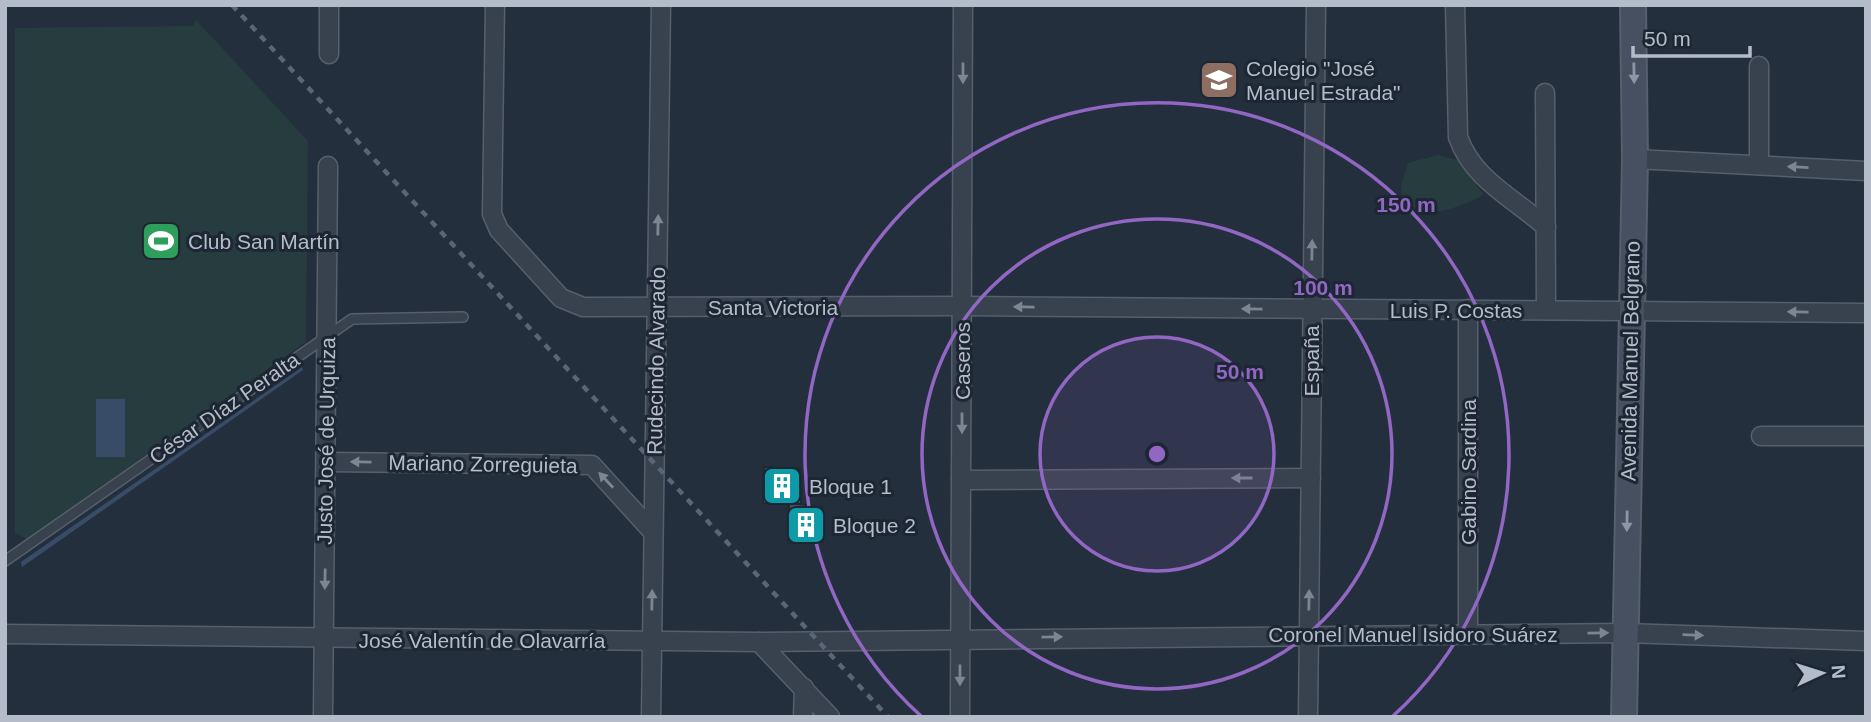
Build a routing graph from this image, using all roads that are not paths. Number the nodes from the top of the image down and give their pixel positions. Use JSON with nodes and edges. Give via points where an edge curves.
{"nodes":[{"id":1,"x":329,"y":5,"type":"edge"},
{"id":2,"x":495,"y":5,"type":"edge"},
{"id":3,"x":661,"y":5,"type":"edge"},
{"id":4,"x":963,"y":5,"type":"edge"},
{"id":5,"x":1316,"y":5,"type":"edge"},
{"id":6,"x":1455,"y":5,"type":"edge"},
{"id":7,"x":1633,"y":5,"type":"edge"},
{"id":8,"x":329,"y":54,"type":"dead end"},
{"id":9,"x":1759,"y":66,"type":"dead end"},
{"id":10,"x":1545,"y":93,"type":"dead end"},
{"id":11,"x":1635,"y":159,"type":"junction"},
{"id":12,"x":1759,"y":165,"type":"junction"},
{"id":13,"x":328,"y":166,"type":"dead end"},
{"id":14,"x":1866,"y":171,"type":"edge"},
{"id":15,"x":1546,"y":227,"type":"junction"},
{"id":16,"x":962,"y":306,"type":"junction"},
{"id":17,"x":657,"y":307,"type":"junction"},
{"id":18,"x":1468,"y":309,"type":"junction"},
{"id":19,"x":1631,"y":309,"type":"junction"},
{"id":20,"x":1311,"y":310,"type":"junction"},
{"id":21,"x":1545,"y":310,"type":"junction"},
{"id":22,"x":1866,"y":313,"type":"edge"},
{"id":23,"x":463,"y":317,"type":"dead end"},
{"id":24,"x":327,"y":337,"type":"junction"},
{"id":25,"x":1761,"y":436,"type":"dead end"},
{"id":26,"x":1866,"y":436,"type":"edge"},
{"id":27,"x":327,"y":462,"type":"junction"},
{"id":28,"x":1311,"y":478,"type":"junction"},
{"id":29,"x":961,"y":480,"type":"junction"},
{"id":30,"x":652,"y":531,"type":"junction"},
{"id":31,"x":5,"y":561,"type":"edge"},
{"id":32,"x":1625,"y":633,"type":"junction"},
{"id":33,"x":5,"y":634,"type":"edge"},
{"id":34,"x":1309,"y":634,"type":"junction"},
{"id":35,"x":1468,"y":635,"type":"junction"},
{"id":36,"x":959,"y":638,"type":"junction"},
{"id":37,"x":324,"y":639,"type":"junction"},
{"id":38,"x":651,"y":640,"type":"junction"},
{"id":39,"x":1866,"y":641,"type":"edge"},
{"id":40,"x":759,"y":642,"type":"junction"},
{"id":41,"x":804,"y":688,"type":"junction"},
{"id":42,"x":323,"y":717,"type":"edge"},
{"id":43,"x":651,"y":717,"type":"edge"},
{"id":44,"x":803,"y":717,"type":"edge"},
{"id":45,"x":830,"y":717,"type":"edge"},
{"id":46,"x":960,"y":717,"type":"edge"},
{"id":47,"x":1308,"y":717,"type":"edge"},
{"id":48,"x":1624,"y":717,"type":"edge"}],
"edges":[{"from":1,"to":8,"type":"street"},
{"from":2,"to":17,"type":"street","name":"Santa Victoria","via":[[492,214],[499,230],[561,298],[583,307]]},
{"from":17,"to":3,"type":"street","name":"Rudecindo Alvarado","one_way":true},
{"from":4,"to":16,"type":"street","name":"Caseros","one_way":true},
{"from":20,"to":5,"type":"street","name":"España","one_way":true},
{"from":6,"to":15,"type":"street","via":[[1458,137],[1465,158]]},
{"from":7,"to":11,"type":"main road","name":"Avenida Manuel Belgrano","one_way":true},
{"from":9,"to":12,"type":"street"},
{"from":10,"to":15,"type":"street"},
{"from":11,"to":12,"type":"street"},
{"from":11,"to":19,"type":"main road","name":"Avenida Manuel Belgrano"},
{"from":14,"to":12,"type":"street","one_way":true},
{"from":13,"to":24,"type":"street","name":"Justo José de Urquiza"},
{"from":15,"to":21,"type":"street"},
{"from":16,"to":17,"type":"street","name":"Santa Victoria"},
{"from":20,"to":16,"type":"street","name":"Luis P. Costas","one_way":true},
{"from":16,"to":29,"type":"street","name":"Caseros","one_way":true},
{"from":17,"to":30,"type":"street","name":"Rudecindo Alvarado"},
{"from":18,"to":20,"type":"street","name":"Luis P. Costas"},
{"from":18,"to":21,"type":"street","name":"Luis P. Costas"},
{"from":18,"to":35,"type":"street","name":"Gabino Sardina"},
{"from":19,"to":21,"type":"street","name":"Luis P. Costas"},
{"from":22,"to":19,"type":"street","name":"Luis P. Costas","one_way":true},
{"from":19,"to":32,"type":"main road","name":"Avenida Manuel Belgrano","one_way":true},
{"from":20,"to":28,"type":"street","name":"España"},
{"from":23,"to":24,"type":"lane","name":"César Díaz Peralta","via":[[352,319]]},
{"from":24,"to":27,"type":"street","name":"Justo José de Urquiza"},
{"from":24,"to":31,"type":"lane","name":"César Díaz Peralta"},
{"from":25,"to":26,"type":"street"},
{"from":30,"to":27,"type":"street","name":"Mariano Zorreguieta","one_way":true,"via":[[592,465]]},
{"from":27,"to":37,"type":"street","name":"Justo José de Urquiza","one_way":true},
{"from":28,"to":29,"type":"street","one_way":true},
{"from":34,"to":28,"type":"street","name":"España","one_way":true},
{"from":29,"to":36,"type":"street","name":"Caseros"},
{"from":38,"to":30,"type":"street","name":"Rudecindo Alvarado","one_way":true},
{"from":35,"to":32,"type":"street","name":"Coronel Manuel Isidoro Suárez","one_way":true},
{"from":32,"to":39,"type":"street","name":"Coronel Manuel Isidoro Suárez","one_way":true},
{"from":32,"to":48,"type":"main road","name":"Avenida Manuel Belgrano"},
{"from":33,"to":37,"type":"street","name":"José Valentín de Olavarría"},
{"from":34,"to":35,"type":"street","name":"Coronel Manuel Isidoro Suárez"},
{"from":36,"to":34,"type":"street","name":"Coronel Manuel Isidoro Suárez","one_way":true},
{"from":34,"to":47,"type":"street","name":"España"},
{"from":36,"to":40,"type":"street","name":"José Valentín de Olavarría"},
{"from":36,"to":46,"type":"street","name":"Caseros","one_way":true},
{"from":37,"to":38,"type":"street","name":"José Valentín de Olavarría"},
{"from":37,"to":42,"type":"street","name":"Justo José de Urquiza"},
{"from":38,"to":40,"type":"street","name":"José Valentín de Olavarría"},
{"from":38,"to":43,"type":"street","name":"Rudecindo Alvarado"},
{"from":40,"to":41,"type":"street"},
{"from":41,"to":44,"type":"street"},
{"from":41,"to":45,"type":"street"}]}
